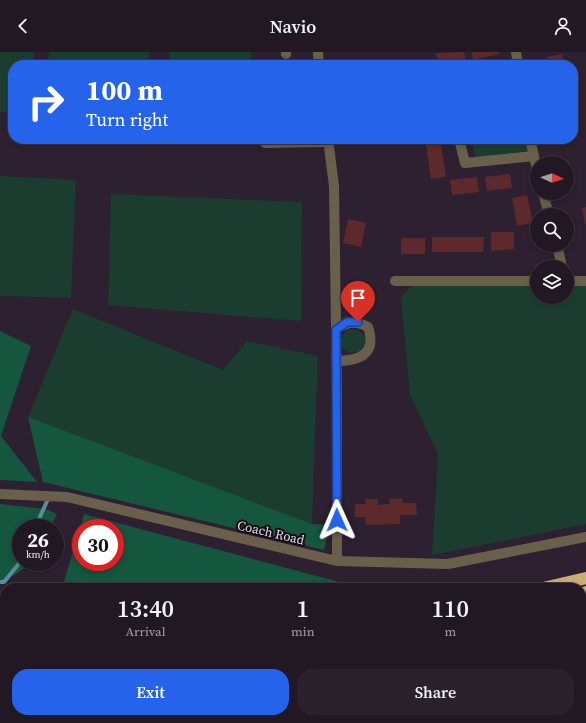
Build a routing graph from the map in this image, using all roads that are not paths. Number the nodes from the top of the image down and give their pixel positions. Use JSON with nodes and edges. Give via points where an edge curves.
{"nodes":[{"id":1,"x":328,"y":144,"type":"edge"},
{"id":2,"x":461,"y":144,"type":"edge"},
{"id":3,"x":531,"y":144,"type":"edge"},
{"id":4,"x":530,"y":156,"type":"edge"},
{"id":5,"x":534,"y":156,"type":"edge"},
{"id":6,"x":395,"y":281,"type":"dead end"},
{"id":7,"x":530,"y":281,"type":"edge"},
{"id":8,"x":574,"y":281,"type":"edge"},
{"id":9,"x":586,"y":281,"type":"edge"},
{"id":10,"x":336,"y":330,"type":"junction"},
{"id":11,"x":336,"y":360,"type":"junction"},
{"id":12,"x":0,"y":494,"type":"edge"},
{"id":13,"x":586,"y":537,"type":"edge"},
{"id":14,"x":337,"y":561,"type":"junction"},
{"id":15,"x":586,"y":578,"type":"edge"},
{"id":16,"x":564,"y":583,"type":"edge"}],
"edges":[{"from":1,"to":10,"type":"street","via":[[334,186]]},
{"from":2,"to":4,"type":"street","via":[[465,163]]},
{"from":3,"to":5,"type":"street"},
{"from":6,"to":7,"type":"street"},
{"from":8,"to":9,"type":"street"},
{"from":10,"to":11,"type":"street"},
{"from":10,"to":11,"type":"street","via":[[347,322],[358,322],[368,328],[372,338],[370,349],[364,356],[354,360]]},
{"from":11,"to":14,"type":"street"},
{"from":12,"to":14,"type":"street","name":"Coach Road","via":[[67,497]]},
{"from":13,"to":14,"type":"street","name":"Coach Road","via":[[448,564]]},
{"from":15,"to":16,"type":"highway"}]}
